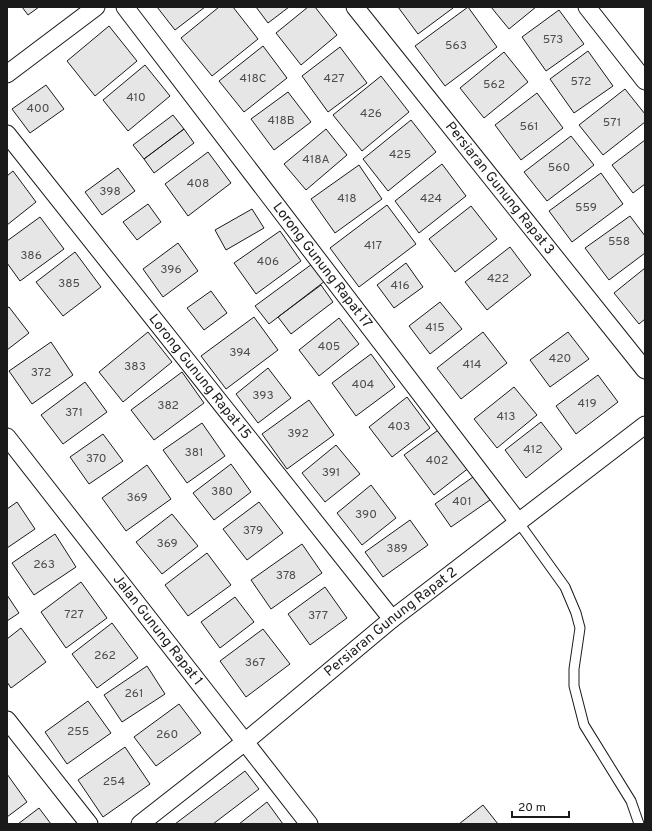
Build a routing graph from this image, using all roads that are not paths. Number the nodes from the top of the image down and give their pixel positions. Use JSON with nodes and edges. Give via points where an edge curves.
{"nodes":[{"id":1,"x":96,"y":7,"type":"edge"},
{"id":2,"x":126,"y":7,"type":"edge"},
{"id":3,"x":355,"y":7,"type":"edge"},
{"id":4,"x":587,"y":7,"type":"edge"},
{"id":5,"x":7,"y":74,"type":"edge"},
{"id":6,"x":645,"y":81,"type":"edge"},
{"id":7,"x":7,"y":134,"type":"edge"},
{"id":8,"x":645,"y":370,"type":"edge"},
{"id":9,"x":645,"y":425,"type":"edge"},
{"id":10,"x":7,"y":437,"type":"edge"},
{"id":11,"x":518,"y":523,"type":"junction"},
{"id":12,"x":392,"y":619,"type":"junction"},
{"id":13,"x":7,"y":720,"type":"edge"},
{"id":14,"x":246,"y":741,"type":"junction"},
{"id":15,"x":90,"y":824,"type":"edge"},
{"id":16,"x":140,"y":824,"type":"edge"},
{"id":17,"x":309,"y":824,"type":"edge"},
{"id":18,"x":639,"y":824,"type":"edge"}],
"edges":[{"from":1,"to":5,"type":"street"},
{"from":2,"to":11,"type":"street","name":"Lorong Gunung Rapat 17"},
{"from":3,"to":8,"type":"street","name":"Persiaran Gunung Rapat 3"},
{"from":4,"to":6,"type":"street"},
{"from":7,"to":12,"type":"street","name":"Lorong Gunung Rapat 15"},
{"from":9,"to":11,"type":"street","name":"Persiaran Gunung Rapat 2"},
{"from":10,"to":14,"type":"street","name":"Jalan Gunung Rapat 1"},
{"from":11,"to":12,"type":"street","name":"Persiaran Gunung Rapat 2"},
{"from":11,"to":18,"type":"lane","via":[[564,587],[576,613],[580,628],[574,686],[584,725],[631,801]]},
{"from":12,"to":14,"type":"street","name":"Persiaran Gunung Rapat 2"},
{"from":13,"to":15,"type":"street"},
{"from":14,"to":16,"type":"street","name":"Persiaran Gunung Rapat 2"},
{"from":14,"to":17,"type":"street","name":"Jalan Gunung Rapat 1"}]}
